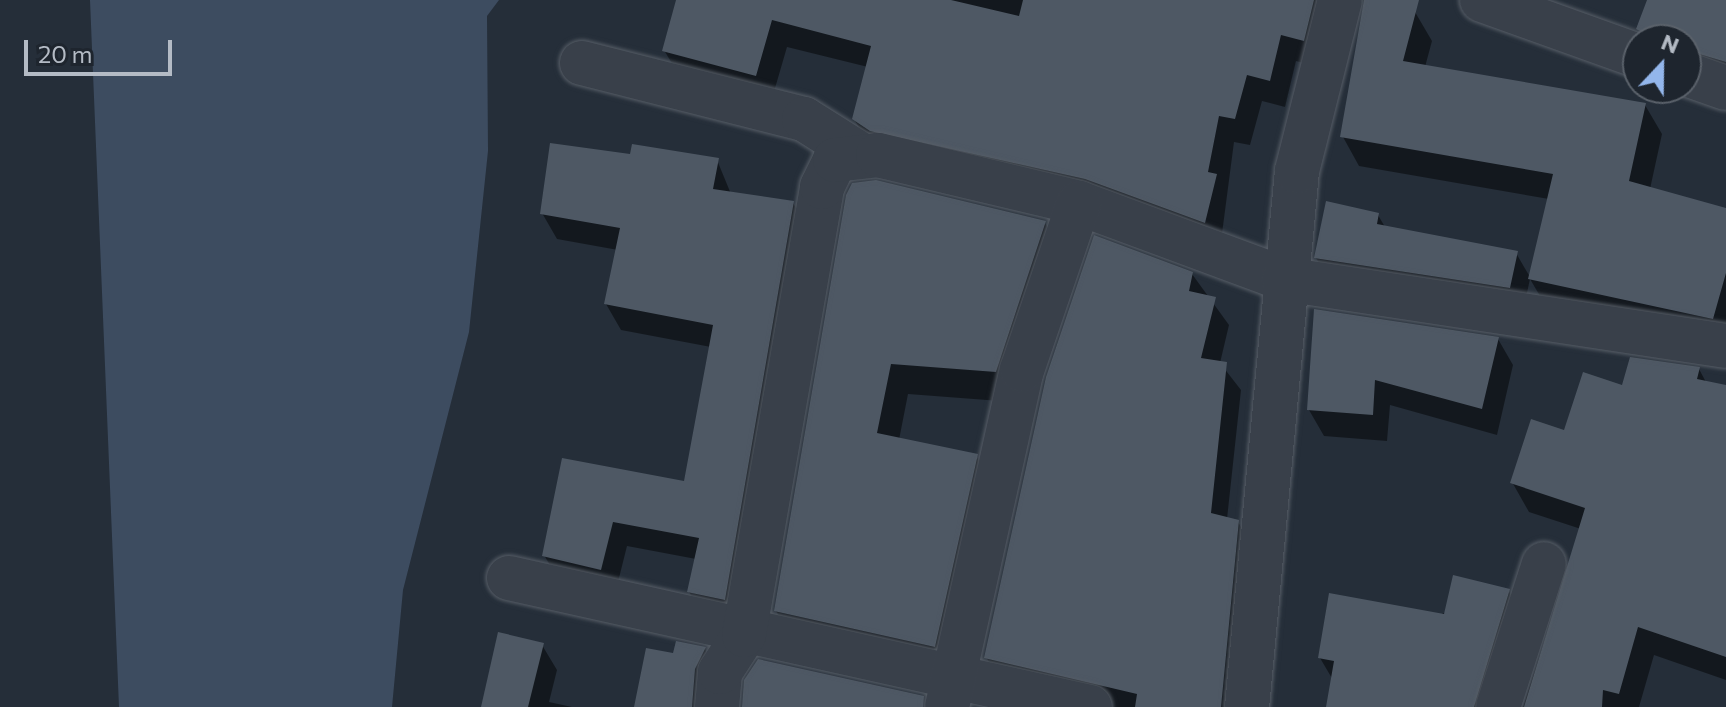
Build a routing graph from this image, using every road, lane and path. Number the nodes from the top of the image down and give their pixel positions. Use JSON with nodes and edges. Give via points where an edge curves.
{"nodes":[{"id":1,"x":1340,"y":0,"type":"edge"},
{"id":2,"x":1482,"y":0,"type":"edge"},
{"id":3,"x":1622,"y":50,"type":"edge"},
{"id":4,"x":582,"y":63,"type":"dead end"},
{"id":5,"x":1702,"y":80,"type":"edge"},
{"id":6,"x":1726,"y":88,"type":"edge"},
{"id":7,"x":858,"y":153,"type":"junction"},
{"id":8,"x":1079,"y":203,"type":"junction"},
{"id":9,"x":1284,"y":279,"type":"junction"},
{"id":10,"x":1726,"y":346,"type":"edge"},
{"id":11,"x":1544,"y":564,"type":"dead end"},
{"id":12,"x":509,"y":578,"type":"dead end"},
{"id":13,"x":744,"y":635,"type":"junction"},
{"id":14,"x":950,"y":690,"type":"edge"},
{"id":15,"x":717,"y":707,"type":"edge"},
{"id":16,"x":1090,"y":707,"type":"edge"},
{"id":17,"x":1247,"y":707,"type":"edge"},
{"id":18,"x":1498,"y":707,"type":"edge"}],
"edges":[{"from":1,"to":9,"type":"street","via":[[1297,171]]},
{"from":2,"to":3,"type":"street"},
{"from":4,"to":7,"type":"street","via":[[804,119]]},
{"from":5,"to":6,"type":"street"},
{"from":7,"to":8,"type":"street"},
{"from":7,"to":13,"type":"street","via":[[835,160],[822,187]]},
{"from":8,"to":9,"type":"street"},
{"from":8,"to":14,"type":"street","via":[[1022,370]]},
{"from":9,"to":10,"type":"street"},
{"from":9,"to":17,"type":"street"},
{"from":11,"to":18,"type":"street"},
{"from":12,"to":13,"type":"street"},
{"from":13,"to":14,"type":"street"},
{"from":13,"to":15,"type":"street","via":[[720,672]]},
{"from":14,"to":16,"type":"street"}]}
